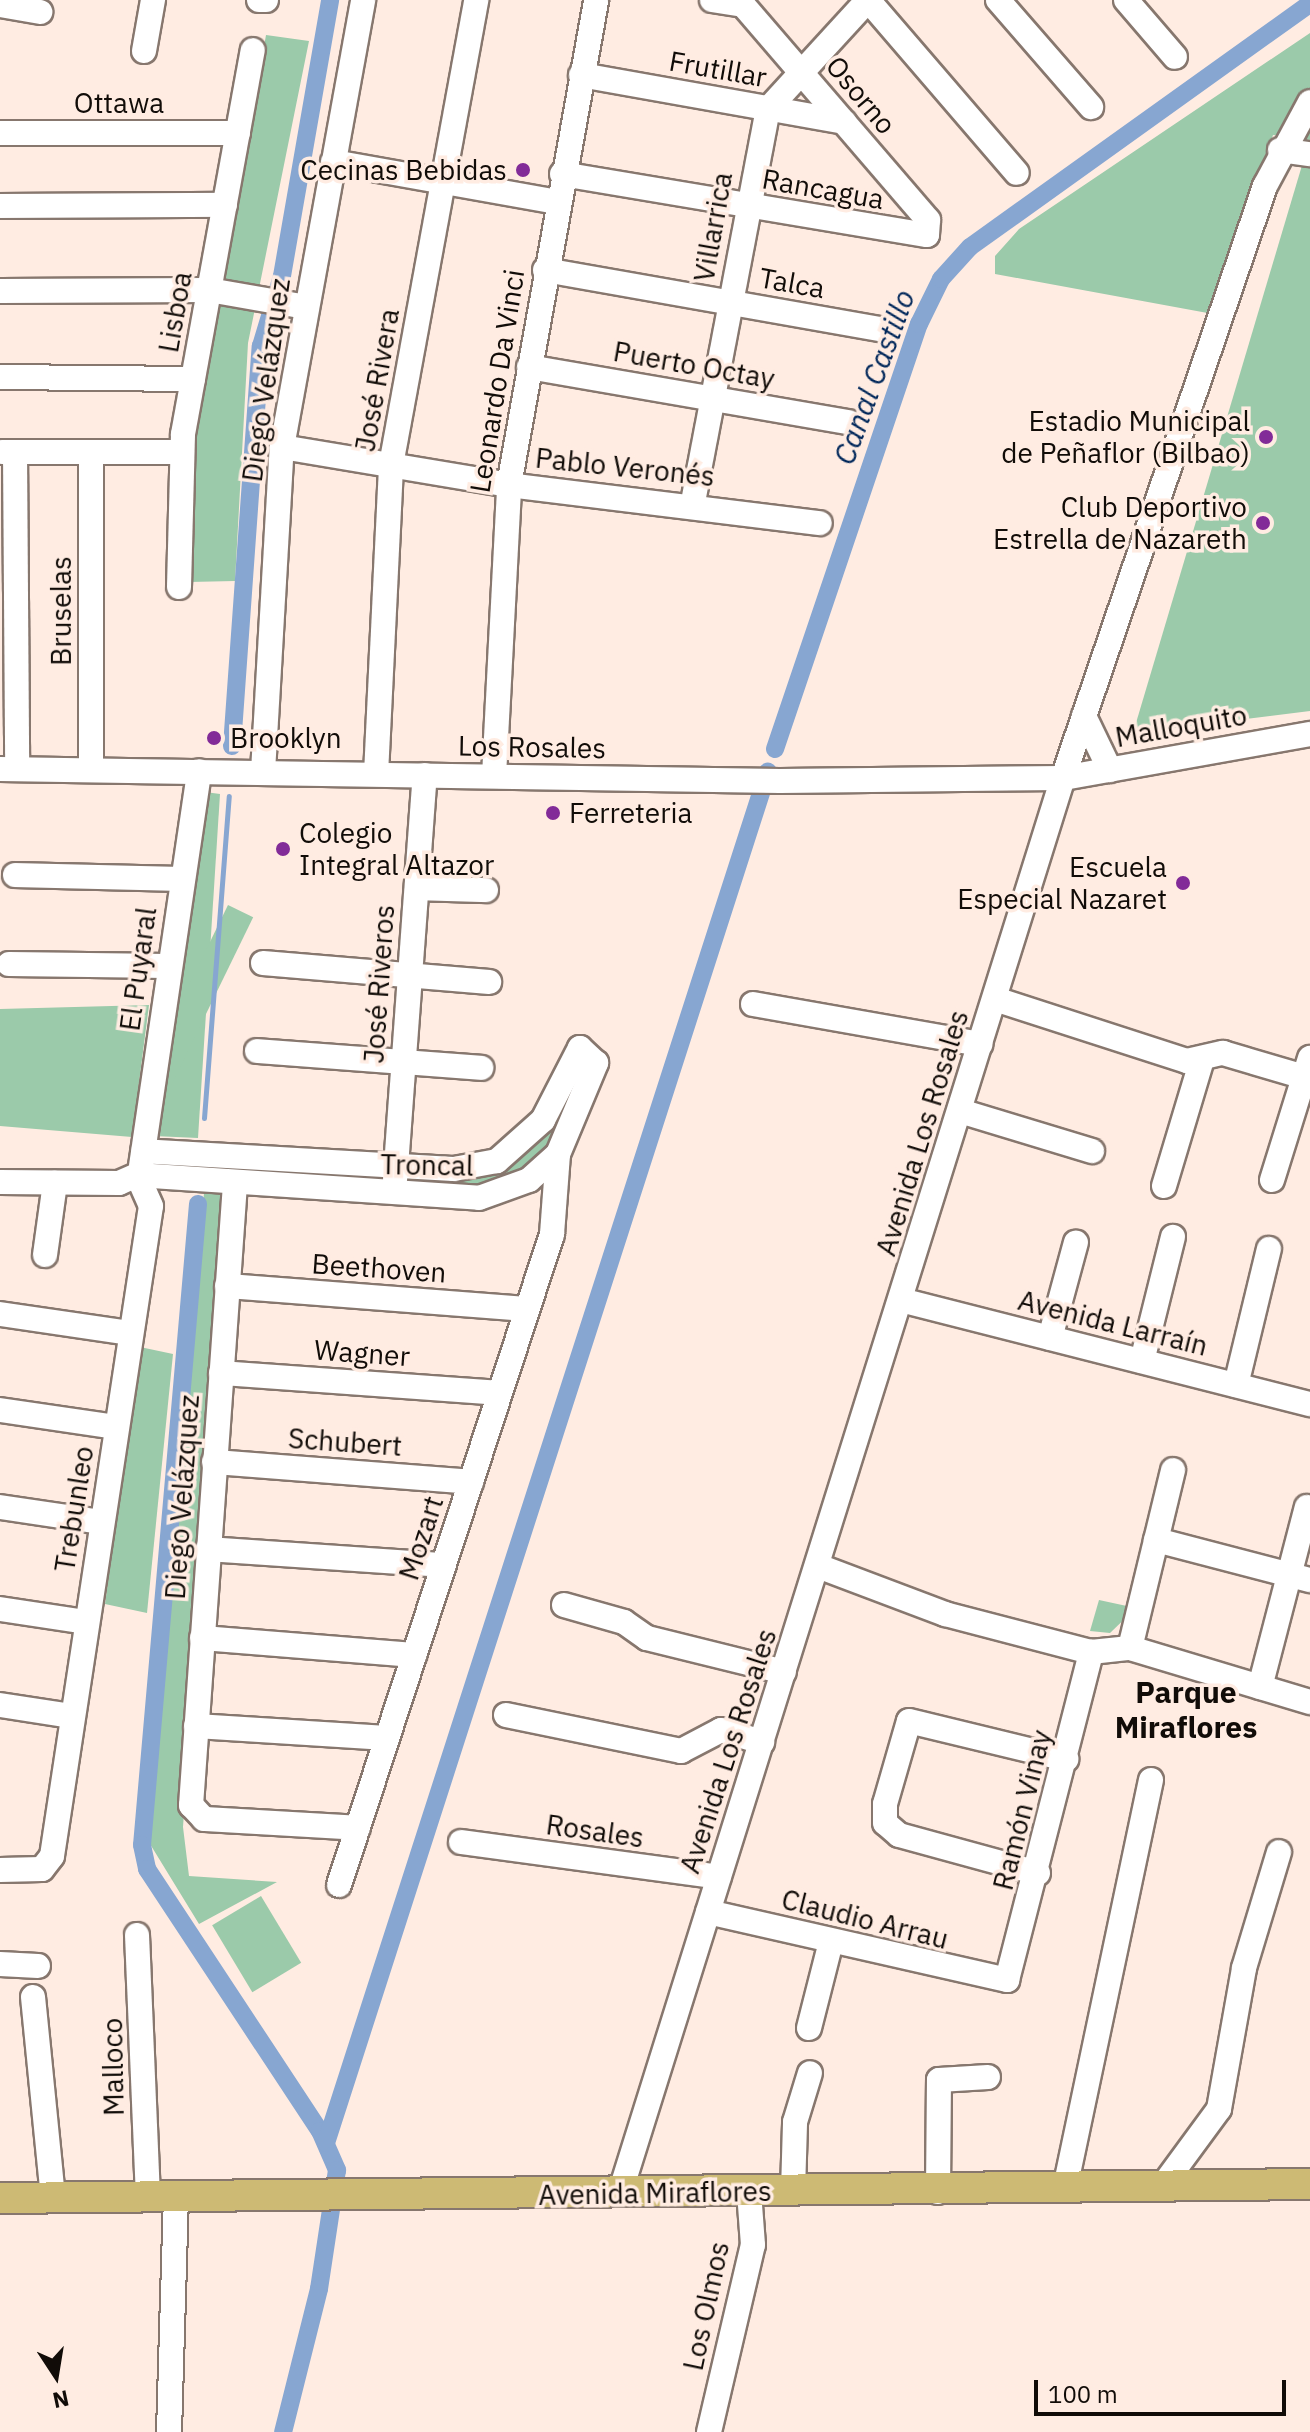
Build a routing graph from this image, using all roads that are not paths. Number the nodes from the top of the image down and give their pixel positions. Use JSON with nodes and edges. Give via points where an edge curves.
{"nodes":[{"id":1,"x":153,"y":0,"type":"edge"},
{"id":2,"x":363,"y":0,"type":"edge"},
{"id":3,"x":476,"y":0,"type":"edge"},
{"id":4,"x":596,"y":0,"type":"edge"},
{"id":5,"x":712,"y":0,"type":"edge"},
{"id":6,"x":868,"y":0,"type":"edge"},
{"id":7,"x":998,"y":0,"type":"edge"},
{"id":8,"x":1126,"y":0,"type":"edge"},
{"id":9,"x":741,"y":3,"type":"edge"},
{"id":10,"x":0,"y":5,"type":"edge"},
{"id":11,"x":40,"y":14,"type":"edge"},
{"id":12,"x":253,"y":50,"type":"dead end"},
{"id":13,"x":144,"y":51,"type":"dead end"},
{"id":14,"x":1175,"y":57,"type":"dead end"},
{"id":15,"x":799,"y":69,"type":"junction"},
{"id":16,"x":581,"y":75,"type":"junction"},
{"id":17,"x":1310,"y":102,"type":"edge"},
{"id":18,"x":1091,"y":107,"type":"dead end"},
{"id":19,"x":768,"y":109,"type":"junction"},
{"id":20,"x":844,"y":122,"type":"junction"},
{"id":21,"x":0,"y":133,"type":"edge"},
{"id":22,"x":238,"y":133,"type":"junction"},
{"id":23,"x":1280,"y":150,"type":"junction"},
{"id":24,"x":1310,"y":154,"type":"edge"},
{"id":25,"x":333,"y":162,"type":"junction"},
{"id":26,"x":1017,"y":173,"type":"dead end"},
{"id":27,"x":562,"y":174,"type":"junction"},
{"id":28,"x":443,"y":182,"type":"junction"},
{"id":29,"x":557,"y":202,"type":"junction"},
{"id":30,"x":225,"y":205,"type":"junction"},
{"id":31,"x":0,"y":206,"type":"edge"},
{"id":32,"x":748,"y":206,"type":"junction"},
{"id":33,"x":930,"y":232,"type":"joint"},
{"id":34,"x":545,"y":270,"type":"junction"},
{"id":35,"x":209,"y":290,"type":"junction"},
{"id":36,"x":0,"y":291,"type":"edge"},
{"id":37,"x":730,"y":302,"type":"junction"},
{"id":38,"x":299,"y":306,"type":"junction"},
{"id":39,"x":886,"y":330,"type":"dead end"},
{"id":40,"x":529,"y":367,"type":"junction"},
{"id":41,"x":0,"y":377,"type":"edge"},
{"id":42,"x":193,"y":379,"type":"junction"},
{"id":43,"x":713,"y":398,"type":"junction"},
{"id":44,"x":849,"y":422,"type":"dead end"},
{"id":45,"x":282,"y":447,"type":"junction"},
{"id":46,"x":8,"y":452,"type":"edge"},
{"id":47,"x":91,"y":452,"type":"junction"},
{"id":48,"x":180,"y":452,"type":"junction"},
{"id":49,"x":391,"y":465,"type":"junction"},
{"id":50,"x":509,"y":485,"type":"junction"},
{"id":51,"x":693,"y":502,"type":"junction"},
{"id":52,"x":820,"y":523,"type":"dead end"},
{"id":53,"x":179,"y":587,"type":"dead end"},
{"id":54,"x":1084,"y":716,"type":"junction"},
{"id":55,"x":1310,"y":734,"type":"edge"},
{"id":56,"x":9,"y":769,"type":"edge"},
{"id":57,"x":91,"y":769,"type":"junction"},
{"id":58,"x":1110,"y":770,"type":"junction"},
{"id":59,"x":199,"y":771,"type":"junction"},
{"id":60,"x":263,"y":772,"type":"junction"},
{"id":61,"x":376,"y":774,"type":"junction"},
{"id":62,"x":425,"y":775,"type":"junction"},
{"id":63,"x":494,"y":776,"type":"junction"},
{"id":64,"x":1063,"y":778,"type":"junction"},
{"id":65,"x":15,"y":875,"type":"dead end"},
{"id":66,"x":181,"y":879,"type":"junction"},
{"id":67,"x":417,"y":888,"type":"junction"},
{"id":68,"x":486,"y":890,"type":"dead end"},
{"id":69,"x":263,"y":963,"type":"dead end"},
{"id":70,"x":9,"y":964,"type":"dead end"},
{"id":71,"x":168,"y":966,"type":"junction"},
{"id":72,"x":410,"y":976,"type":"junction"},
{"id":73,"x":489,"y":982,"type":"dead end"},
{"id":74,"x":995,"y":999,"type":"junction"},
{"id":75,"x":753,"y":1004,"type":"dead end"},
{"id":76,"x":981,"y":1044,"type":"junction"},
{"id":77,"x":257,"y":1051,"type":"dead end"},
{"id":78,"x":1202,"y":1059,"type":"junction"},
{"id":79,"x":404,"y":1062,"type":"junction"},
{"id":80,"x":481,"y":1068,"type":"dead end"},
{"id":81,"x":1307,"y":1068,"type":"edge"},
{"id":82,"x":960,"y":1111,"type":"junction"},
{"id":83,"x":144,"y":1151,"type":"junction"},
{"id":84,"x":1092,"y":1151,"type":"dead end"},
{"id":85,"x":558,"y":1154,"type":"junction"},
{"id":86,"x":396,"y":1166,"type":"junction"},
{"id":87,"x":137,"y":1175,"type":"junction"},
{"id":88,"x":1272,"y":1180,"type":"dead end"},
{"id":89,"x":0,"y":1182,"type":"edge"},
{"id":90,"x":55,"y":1183,"type":"junction"},
{"id":91,"x":235,"y":1184,"type":"junction"},
{"id":92,"x":1164,"y":1186,"type":"dead end"},
{"id":93,"x":515,"y":1187,"type":"junction"},
{"id":94,"x":393,"y":1197,"type":"junction"},
{"id":95,"x":555,"y":1209,"type":"junction"},
{"id":96,"x":1173,"y":1237,"type":"dead end"},
{"id":97,"x":1076,"y":1242,"type":"dead end"},
{"id":98,"x":1269,"y":1249,"type":"dead end"},
{"id":99,"x":45,"y":1255,"type":"dead end"},
{"id":100,"x":227,"y":1286,"type":"junction"},
{"id":101,"x":901,"y":1300,"type":"junction"},
{"id":102,"x":527,"y":1309,"type":"junction"},
{"id":103,"x":0,"y":1314,"type":"edge"},
{"id":104,"x":131,"y":1333,"type":"junction"},
{"id":105,"x":1050,"y":1338,"type":"junction"},
{"id":106,"x":1142,"y":1361,"type":"junction"},
{"id":107,"x":221,"y":1373,"type":"junction"},
{"id":108,"x":1236,"y":1385,"type":"junction"},
{"id":109,"x":499,"y":1393,"type":"junction"},
{"id":110,"x":1310,"y":1404,"type":"edge"},
{"id":111,"x":0,"y":1410,"type":"edge"},
{"id":112,"x":117,"y":1427,"type":"junction"},
{"id":113,"x":214,"y":1462,"type":"junction"},
{"id":114,"x":1173,"y":1470,"type":"dead end"},
{"id":115,"x":471,"y":1482,"type":"junction"},
{"id":116,"x":0,"y":1507,"type":"edge"},
{"id":117,"x":1307,"y":1507,"type":"dead end"},
{"id":118,"x":102,"y":1522,"type":"junction"},
{"id":119,"x":1156,"y":1540,"type":"junction"},
{"id":120,"x":208,"y":1549,"type":"junction"},
{"id":121,"x":443,"y":1565,"type":"junction"},
{"id":122,"x":818,"y":1566,"type":"junction"},
{"id":123,"x":1300,"y":1577,"type":"edge"},
{"id":124,"x":564,"y":1605,"type":"dead end"},
{"id":125,"x":0,"y":1609,"type":"edge"},
{"id":126,"x":86,"y":1622,"type":"junction"},
{"id":127,"x":202,"y":1638,"type":"junction"},
{"id":128,"x":1130,"y":1648,"type":"junction"},
{"id":129,"x":1091,"y":1652,"type":"junction"},
{"id":130,"x":414,"y":1655,"type":"junction"},
{"id":131,"x":784,"y":1672,"type":"junction"},
{"id":132,"x":1260,"y":1687,"type":"junction"},
{"id":133,"x":1310,"y":1702,"type":"edge"},
{"id":134,"x":0,"y":1705,"type":"edge"},
{"id":135,"x":506,"y":1715,"type":"dead end"},
{"id":136,"x":72,"y":1716,"type":"junction"},
{"id":137,"x":196,"y":1726,"type":"junction"},
{"id":138,"x":387,"y":1738,"type":"junction"},
{"id":139,"x":762,"y":1742,"type":"junction"},
{"id":140,"x":1066,"y":1759,"type":"junction"},
{"id":141,"x":1151,"y":1780,"type":"dead end"},
{"id":142,"x":358,"y":1828,"type":"junction"},
{"id":143,"x":461,"y":1842,"type":"dead end"},
{"id":144,"x":1279,"y":1852,"type":"dead end"},
{"id":145,"x":0,"y":1870,"type":"edge"},
{"id":146,"x":1038,"y":1873,"type":"junction"},
{"id":147,"x":719,"y":1877,"type":"junction"},
{"id":148,"x":339,"y":1885,"type":"dead end"},
{"id":149,"x":708,"y":1912,"type":"junction"},
{"id":150,"x":137,"y":1935,"type":"dead end"},
{"id":151,"x":831,"y":1942,"type":"junction"},
{"id":152,"x":0,"y":1964,"type":"edge"},
{"id":153,"x":38,"y":1966,"type":"dead end"},
{"id":154,"x":1007,"y":1980,"type":"joint"},
{"id":155,"x":33,"y":1997,"type":"dead end"},
{"id":156,"x":809,"y":2028,"type":"dead end"},
{"id":157,"x":810,"y":2073,"type":"dead end"},
{"id":158,"x":988,"y":2077,"type":"dead end"},
{"id":159,"x":1310,"y":2184,"type":"edge"},
{"id":160,"x":1065,"y":2188,"type":"junction"},
{"id":161,"x":1161,"y":2188,"type":"junction"},
{"id":162,"x":793,"y":2191,"type":"junction"},
{"id":163,"x":749,"y":2192,"type":"junction"},
{"id":164,"x":938,"y":2192,"type":"junction"},
{"id":165,"x":620,"y":2193,"type":"junction"},
{"id":166,"x":53,"y":2197,"type":"junction"},
{"id":167,"x":0,"y":2198,"type":"edge"},
{"id":168,"x":162,"y":2198,"type":"junction"},
{"id":169,"x":169,"y":2432,"type":"edge"},
{"id":170,"x":709,"y":2432,"type":"edge"}],
"edges":[{"from":1,"to":13,"type":"street"},
{"from":2,"to":25,"type":"street","name":"Diego Velázquez"},
{"from":3,"to":28,"type":"street","name":"José Rivera"},
{"from":4,"to":16,"type":"street","name":"Leonardo Da Vinci"},
{"from":5,"to":9,"type":"street"},
{"from":6,"to":15,"type":"street","name":"Villarrica"},
{"from":6,"to":26,"type":"street"},
{"from":7,"to":18,"type":"street"},
{"from":8,"to":14,"type":"street"},
{"from":9,"to":15,"type":"street","name":"Osorno"},
{"from":10,"to":11,"type":"street"},
{"from":12,"to":22,"type":"street","name":"Lisboa"},
{"from":15,"to":19,"type":"street","name":"Villarrica"},
{"from":15,"to":20,"type":"street","name":"Osorno"},
{"from":16,"to":19,"type":"street","name":"Frutillar"},
{"from":16,"to":27,"type":"street","name":"Leonardo Da Vinci"},
{"from":17,"to":23,"type":"street","name":"Avenida Los Rosales"},
{"from":19,"to":20,"type":"street","name":"Frutillar"},
{"from":19,"to":32,"type":"street","name":"Villarrica"},
{"from":20,"to":33,"type":"street","name":"Osorno","via":[[928,220]]},
{"from":21,"to":22,"type":"street","name":"Ottawa"},
{"from":22,"to":30,"type":"street","name":"Lisboa"},
{"from":23,"to":24,"type":"street"},
{"from":23,"to":54,"type":"street","name":"Avenida Los Rosales"},
{"from":25,"to":28,"type":"street"},
{"from":25,"to":38,"type":"street","name":"Diego Velázquez"},
{"from":27,"to":29,"type":"street","name":"Leonardo Da Vinci"},
{"from":27,"to":32,"type":"street","name":"Rancagua"},
{"from":28,"to":29,"type":"street"},
{"from":28,"to":49,"type":"street","name":"José Rivera"},
{"from":29,"to":34,"type":"street","name":"Leonardo Da Vinci"},
{"from":30,"to":31,"type":"street"},
{"from":30,"to":35,"type":"street","name":"Lisboa"},
{"from":32,"to":33,"type":"street","name":"Rancagua","via":[[919,237]]},
{"from":32,"to":37,"type":"street","name":"Villarrica"},
{"from":34,"to":37,"type":"street","name":"Talca"},
{"from":34,"to":40,"type":"street","name":"Leonardo Da Vinci"},
{"from":35,"to":36,"type":"street"},
{"from":35,"to":38,"type":"street"},
{"from":35,"to":42,"type":"street","name":"Lisboa"},
{"from":37,"to":39,"type":"street","name":"Talca"},
{"from":37,"to":43,"type":"street","name":"Villarrica"},
{"from":38,"to":45,"type":"street","name":"Diego Velázquez"},
{"from":40,"to":43,"type":"street","name":"Puerto Octay"},
{"from":40,"to":50,"type":"street","name":"Leonardo Da Vinci"},
{"from":41,"to":42,"type":"street"},
{"from":42,"to":48,"type":"street","name":"Lisboa"},
{"from":43,"to":44,"type":"street","name":"Puerto Octay"},
{"from":43,"to":51,"type":"street","name":"Villarrica"},
{"from":45,"to":49,"type":"street","name":"Pablo Veronés"},
{"from":45,"to":60,"type":"street","name":"Diego Velázquez"},
{"from":46,"to":47,"type":"street"},
{"from":46,"to":56,"type":"street"},
{"from":47,"to":48,"type":"street"},
{"from":47,"to":57,"type":"street","name":"Bruselas"},
{"from":48,"to":53,"type":"street","name":"Lisboa"},
{"from":49,"to":50,"type":"street","name":"Pablo Veronés"},
{"from":49,"to":61,"type":"street","name":"José Rivera"},
{"from":50,"to":51,"type":"street","name":"Pablo Veronés"},
{"from":50,"to":63,"type":"street","name":"Leonardo Da Vinci"},
{"from":51,"to":52,"type":"street","name":"Pablo Veronés"},
{"from":54,"to":58,"type":"street"},
{"from":54,"to":64,"type":"street","name":"Avenida Los Rosales"},
{"from":55,"to":58,"type":"street","name":"Malloquito"},
{"from":56,"to":57,"type":"street","name":"Los Rosales"},
{"from":57,"to":59,"type":"street","name":"Los Rosales"},
{"from":58,"to":64,"type":"street","name":"Malloquito"},
{"from":59,"to":60,"type":"street","name":"Los Rosales"},
{"from":59,"to":66,"type":"street","name":"El Puyaral"},
{"from":60,"to":61,"type":"street","name":"Los Rosales"},
{"from":61,"to":62,"type":"street","name":"Los Rosales"},
{"from":62,"to":63,"type":"street","name":"Los Rosales"},
{"from":62,"to":67,"type":"street","name":"José Riveros"},
{"from":63,"to":64,"type":"street","name":"Los Rosales","via":[[747,781]]},
{"from":64,"to":74,"type":"street","name":"Avenida Los Rosales"},
{"from":65,"to":66,"type":"street"},
{"from":66,"to":71,"type":"street","name":"El Puyaral"},
{"from":67,"to":68,"type":"street"},
{"from":67,"to":72,"type":"street","name":"José Riveros"},
{"from":69,"to":72,"type":"street"},
{"from":70,"to":71,"type":"street"},
{"from":71,"to":83,"type":"street","name":"El Puyaral"},
{"from":72,"to":73,"type":"street"},
{"from":72,"to":79,"type":"street","name":"José Riveros"},
{"from":74,"to":76,"type":"street","name":"Avenida Los Rosales"},
{"from":74,"to":78,"type":"street","via":[[1187,1061]]},
{"from":75,"to":76,"type":"street"},
{"from":76,"to":82,"type":"street","name":"Avenida Los Rosales"},
{"from":77,"to":79,"type":"street"},
{"from":78,"to":81,"type":"street","via":[[1223,1053]]},
{"from":78,"to":92,"type":"street"},
{"from":79,"to":80,"type":"street"},
{"from":79,"to":86,"type":"street","name":"José Riveros"},
{"from":81,"to":88,"type":"street"},
{"from":82,"to":84,"type":"street"},
{"from":82,"to":101,"type":"street","name":"Avenida Los Rosales"},
{"from":83,"to":86,"type":"street","name":"Troncal"},
{"from":83,"to":87,"type":"street","name":"El Puyaral"},
{"from":85,"to":86,"type":"street","name":"Troncal","via":[[595,1068],[585,1049],[568,1062],[526,1142],[497,1161],[454,1169]]},
{"from":85,"to":93,"type":"street","name":"Troncal"},
{"from":85,"to":95,"type":"street","name":"Mozart"},
{"from":86,"to":94,"type":"street","name":"José Riveros"},
{"from":87,"to":90,"type":"street","name":"Troncal","via":[[124,1183]]},
{"from":87,"to":91,"type":"street","name":"Troncal"},
{"from":87,"to":104,"type":"street","name":"Trebunleo","via":[[151,1206]]},
{"from":89,"to":90,"type":"street","name":"Troncal"},
{"from":90,"to":99,"type":"street"},
{"from":91,"to":94,"type":"street","name":"Troncal"},
{"from":91,"to":100,"type":"street","name":"Diego Velázquez"},
{"from":93,"to":94,"type":"street","name":"Troncal","via":[[464,1200]]},
{"from":93,"to":95,"type":"street"},
{"from":95,"to":102,"type":"street","name":"Mozart"},
{"from":96,"to":106,"type":"street"},
{"from":97,"to":105,"type":"street"},
{"from":98,"to":108,"type":"street"},
{"from":100,"to":102,"type":"street","name":"Beethoven"},
{"from":100,"to":107,"type":"street","name":"Diego Velázquez"},
{"from":101,"to":105,"type":"street","name":"Avenida Larraín"},
{"from":101,"to":122,"type":"street","name":"Avenida Los Rosales"},
{"from":102,"to":109,"type":"street","name":"Mozart"},
{"from":103,"to":104,"type":"street"},
{"from":104,"to":112,"type":"street","name":"Trebunleo"},
{"from":105,"to":106,"type":"street","name":"Avenida Larraín"},
{"from":106,"to":108,"type":"street","name":"Avenida Larraín"},
{"from":107,"to":109,"type":"street","name":"Wagner"},
{"from":107,"to":113,"type":"street","name":"Diego Velázquez"},
{"from":108,"to":110,"type":"street","name":"Avenida Larraín"},
{"from":109,"to":115,"type":"street","name":"Mozart"},
{"from":111,"to":112,"type":"street"},
{"from":112,"to":118,"type":"street","name":"Trebunleo"},
{"from":113,"to":115,"type":"street","name":"Schubert"},
{"from":113,"to":120,"type":"street","name":"Diego Velázquez"},
{"from":114,"to":119,"type":"street"},
{"from":115,"to":121,"type":"street","name":"Mozart"},
{"from":116,"to":118,"type":"street"},
{"from":117,"to":123,"type":"street"},
{"from":118,"to":126,"type":"street","name":"Trebunleo"},
{"from":119,"to":123,"type":"street"},
{"from":119,"to":128,"type":"street"},
{"from":120,"to":121,"type":"street"},
{"from":120,"to":127,"type":"street","name":"Diego Velázquez"},
{"from":121,"to":130,"type":"street","name":"Mozart"},
{"from":122,"to":129,"type":"street","via":[[945,1614]]},
{"from":122,"to":131,"type":"street","name":"Avenida Los Rosales"},
{"from":123,"to":132,"type":"street"},
{"from":124,"to":131,"type":"street","via":[[624,1622],[647,1638]]},
{"from":125,"to":126,"type":"street"},
{"from":126,"to":136,"type":"street","name":"Trebunleo"},
{"from":127,"to":130,"type":"street"},
{"from":127,"to":137,"type":"street","name":"Diego Velázquez"},
{"from":128,"to":129,"type":"street"},
{"from":128,"to":132,"type":"street"},
{"from":129,"to":140,"type":"street","name":"Ramón Vinay"},
{"from":130,"to":138,"type":"street","name":"Mozart"},
{"from":131,"to":139,"type":"street","name":"Avenida Los Rosales"},
{"from":132,"to":133,"type":"street"},
{"from":134,"to":136,"type":"street"},
{"from":135,"to":139,"type":"street","via":[[681,1751],[721,1730]]},
{"from":136,"to":145,"type":"street","name":"Trebunleo","via":[[52,1856],[42,1869]]},
{"from":137,"to":138,"type":"street"},
{"from":137,"to":142,"type":"street","name":"Diego Velázquez","via":[[196,1814]]},
{"from":138,"to":142,"type":"street","name":"Mozart"},
{"from":139,"to":147,"type":"street","name":"Avenida Los Rosales"},
{"from":140,"to":146,"type":"street","name":"Ramón Vinay"},
{"from":140,"to":146,"type":"street","via":[[926,1721],[909,1721],[902,1730],[883,1814],[891,1830]]},
{"from":141,"to":160,"type":"street"},
{"from":142,"to":148,"type":"street","name":"Mozart"},
{"from":143,"to":147,"type":"street","name":"Rosales"},
{"from":144,"to":161,"type":"street","via":[[1244,1968],[1219,2109]]},
{"from":146,"to":154,"type":"street","name":"Ramón Vinay"},
{"from":147,"to":149,"type":"street","name":"Avenida Los Rosales"},
{"from":149,"to":151,"type":"street","name":"Claudio Arrau"},
{"from":149,"to":165,"type":"street","name":"Avenida Los Rosales"},
{"from":150,"to":168,"type":"street","name":"Malloco"},
{"from":151,"to":154,"type":"street","name":"Claudio Arrau"},
{"from":151,"to":156,"type":"street"},
{"from":152,"to":153,"type":"street"},
{"from":155,"to":166,"type":"street"},
{"from":157,"to":162,"type":"street","via":[[795,2122]]},
{"from":158,"to":164,"type":"street","via":[[941,2077]]},
{"from":159,"to":161,"type":"main road","name":"Avenida Miraflores"},
{"from":160,"to":161,"type":"main road","name":"Avenida Miraflores"},
{"from":160,"to":164,"type":"main road","name":"Avenida Miraflores"},
{"from":162,"to":163,"type":"main road","name":"Avenida Miraflores"},
{"from":162,"to":164,"type":"main road","name":"Avenida Miraflores"},
{"from":163,"to":165,"type":"main road","name":"Avenida Miraflores"},
{"from":163,"to":170,"type":"street","name":"Los Olmos","via":[[753,2245]]},
{"from":165,"to":168,"type":"main road","name":"Avenida Miraflores"},
{"from":166,"to":167,"type":"main road","name":"Avenida Miraflores"},
{"from":166,"to":168,"type":"main road","name":"Avenida Miraflores"},
{"from":168,"to":169,"type":"street","name":"Malloco"}]}
